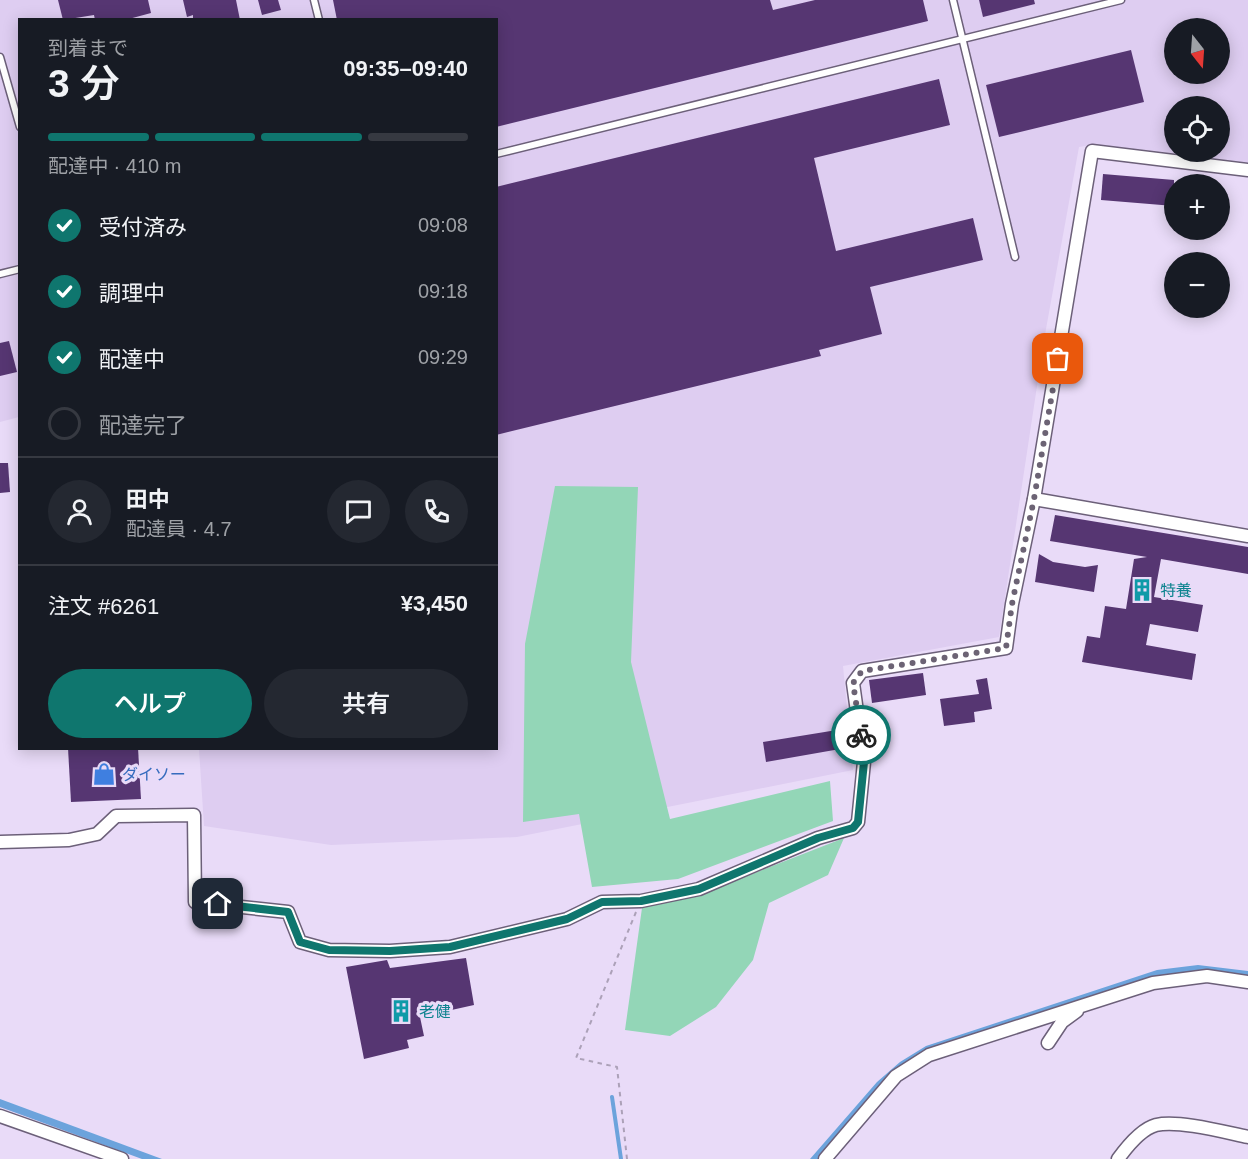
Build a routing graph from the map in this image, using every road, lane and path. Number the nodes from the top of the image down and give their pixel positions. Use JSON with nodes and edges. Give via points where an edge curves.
{"nodes":[{"id":1,"x":314,"y":0,"type":"edge"},
{"id":2,"x":953,"y":0,"type":"edge"},
{"id":3,"x":1116,"y":1,"type":"edge"},
{"id":4,"x":318,"y":18,"type":"edge"},
{"id":5,"x":963,"y":40,"type":"junction"},
{"id":6,"x":0,"y":57,"type":"edge"},
{"id":7,"x":18,"y":120,"type":"edge"},
{"id":8,"x":498,"y":154,"type":"edge"},
{"id":9,"x":1248,"y":170,"type":"edge"},
{"id":10,"x":1015,"y":257,"type":"dead end"},
{"id":11,"x":18,"y":270,"type":"edge"},
{"id":12,"x":0,"y":274,"type":"edge"},
{"id":13,"x":1034,"y":499,"type":"junction"},
{"id":14,"x":1248,"y":536,"type":"edge"},
{"id":15,"x":0,"y":842,"type":"edge"},
{"id":16,"x":641,"y":901,"type":"junction"},
{"id":17,"x":1248,"y":981,"type":"edge"},
{"id":18,"x":1085,"y":1004,"type":"junction"},
{"id":19,"x":1048,"y":1043,"type":"dead end"},
{"id":20,"x":0,"y":1116,"type":"edge"},
{"id":21,"x":1248,"y":1137,"type":"edge"},
{"id":22,"x":122,"y":1159,"type":"edge"},
{"id":23,"x":627,"y":1159,"type":"edge"},
{"id":24,"x":825,"y":1159,"type":"edge"},
{"id":25,"x":1118,"y":1159,"type":"edge"}],
"edges":[{"from":1,"to":4,"type":"lane"},
{"from":2,"to":5,"type":"lane"},
{"from":3,"to":5,"type":"lane"},
{"from":5,"to":8,"type":"lane"},
{"from":5,"to":10,"type":"lane"},
{"from":6,"to":7,"type":"lane"},
{"from":9,"to":13,"type":"street","via":[[1092,151]]},
{"from":11,"to":12,"type":"lane"},
{"from":13,"to":14,"type":"street"},
{"from":13,"to":16,"type":"street","via":[[1006,648],[862,671],[856,676],[853,683],[864,762],[858,822],[853,828],[818,838],[699,889]]},
{"from":15,"to":16,"type":"street","via":[[69,840],[97,834],[116,816],[194,815],[195,902],[288,912],[300,942],[329,950],[450,947],[567,919],[602,902]]},
{"from":16,"to":23,"type":"path","via":[[576,1058],[617,1067]]},
{"from":17,"to":18,"type":"street","via":[[1207,976],[1179,978]]},
{"from":18,"to":19,"type":"street","via":[[1062,1022]]},
{"from":18,"to":24,"type":"street","via":[[960,1043],[912,1064],[896,1076]]},
{"from":20,"to":22,"type":"street"},
{"from":21,"to":25,"type":"street","via":[[1154,1125],[1128,1145]]}]}
